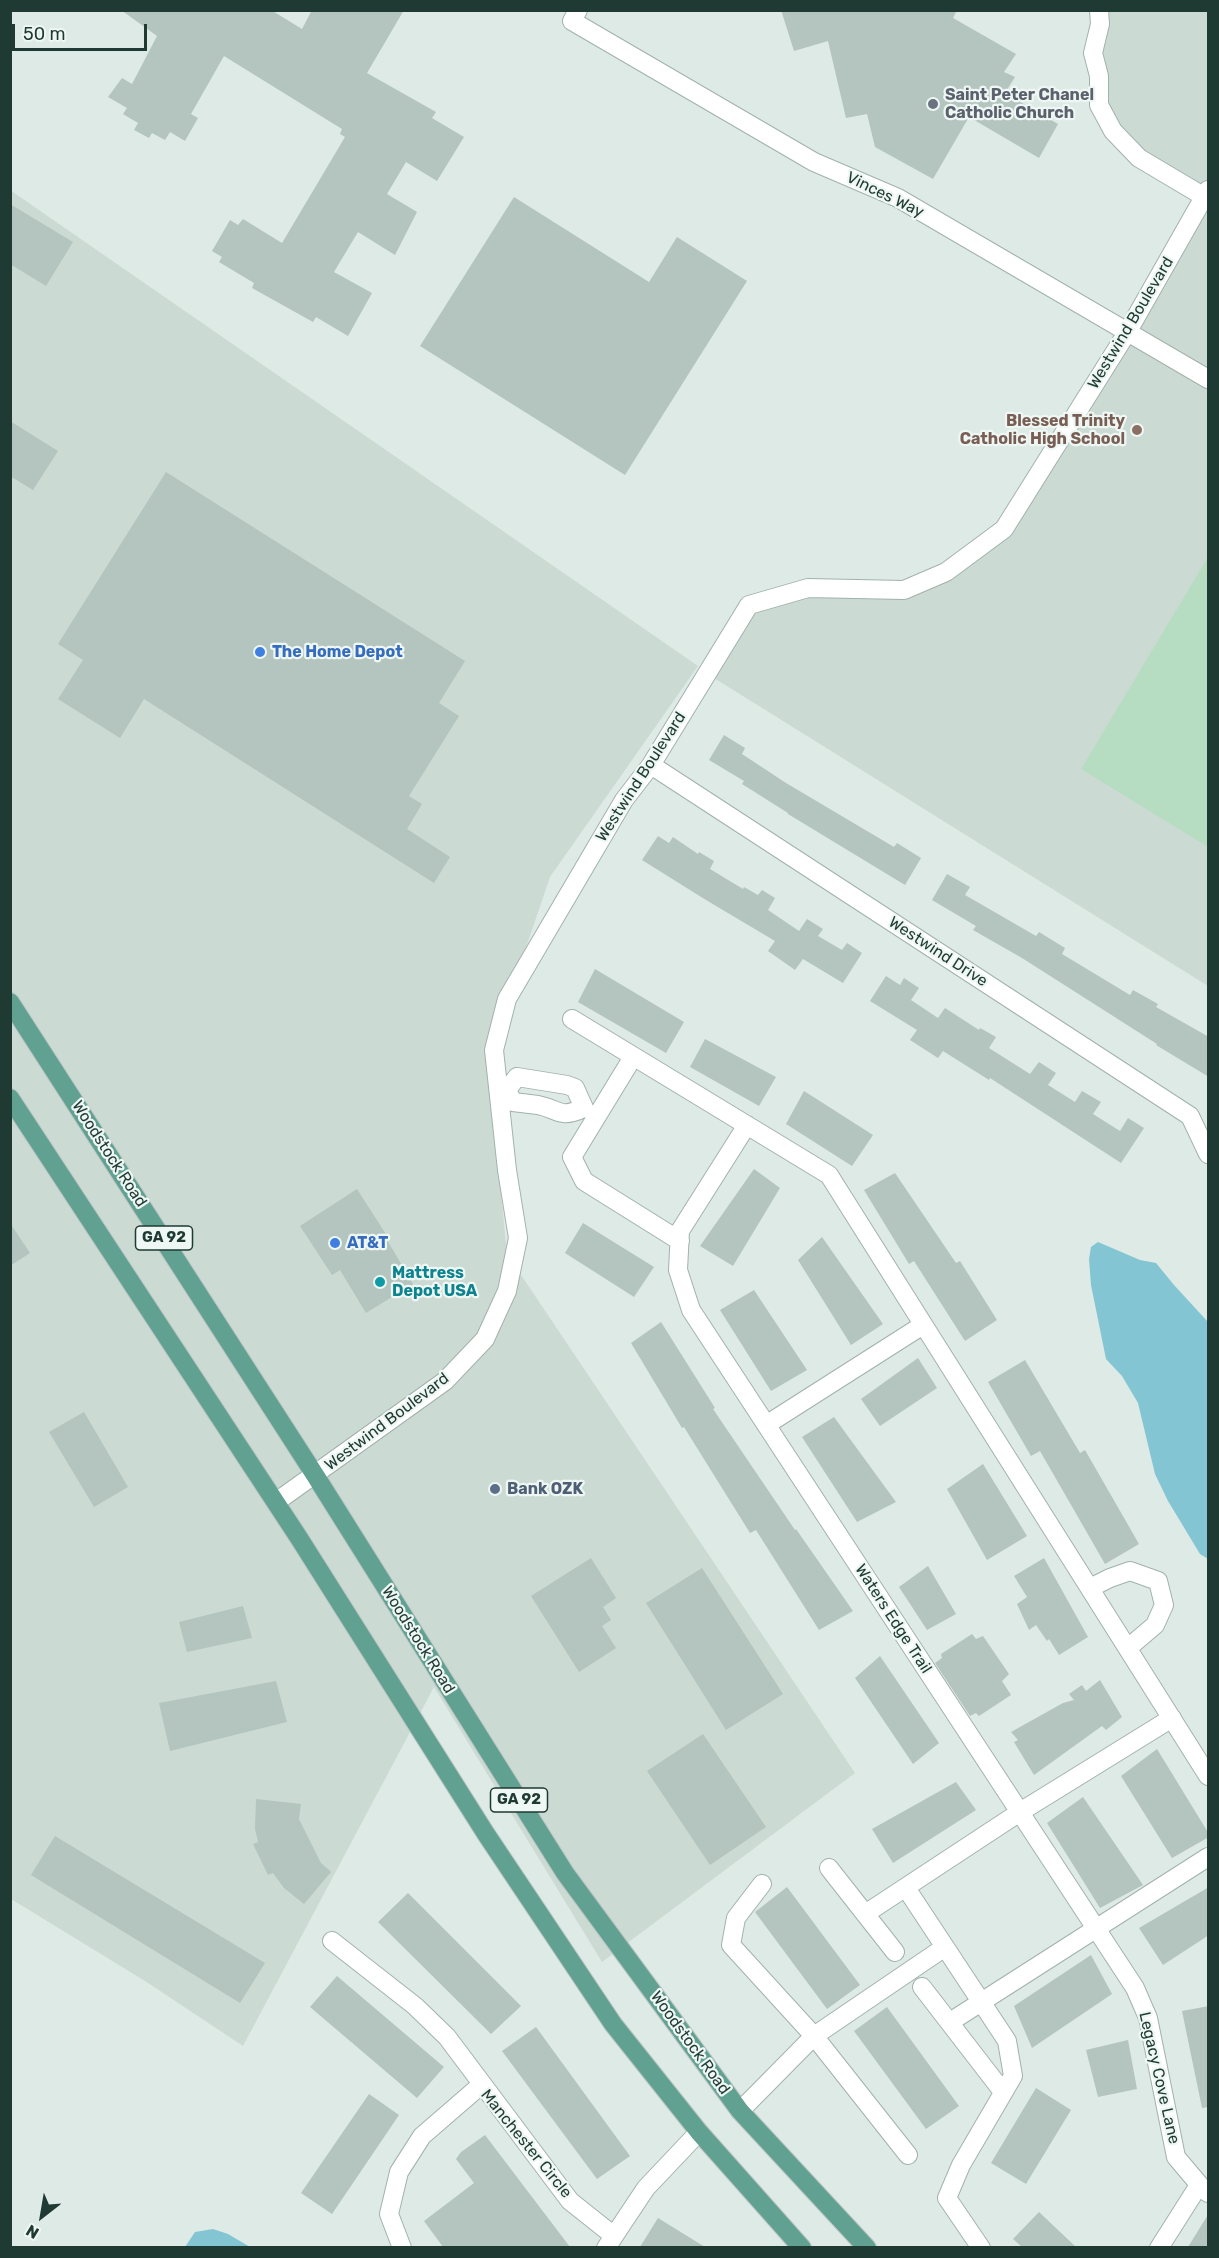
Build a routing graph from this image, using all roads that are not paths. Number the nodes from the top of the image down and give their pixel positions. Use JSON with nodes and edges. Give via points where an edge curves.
{"nodes":[{"id":1,"x":578,"y":10,"type":"edge"},
{"id":2,"x":1099,"y":10,"type":"edge"},
{"id":3,"x":1207,"y":195,"type":"edge"},
{"id":4,"x":1128,"y":331,"type":"junction"},
{"id":5,"x":1209,"y":379,"type":"edge"},
{"id":6,"x":651,"y":765,"type":"junction"},
{"id":7,"x":10,"y":1002,"type":"edge"},
{"id":8,"x":572,"y":1019,"type":"dead end"},
{"id":9,"x":633,"y":1056,"type":"junction"},
{"id":10,"x":544,"y":1080,"type":"junction"},
{"id":11,"x":502,"y":1090,"type":"junction"},
{"id":12,"x":10,"y":1098,"type":"edge"},
{"id":13,"x":539,"y":1106,"type":"junction"},
{"id":14,"x":591,"y":1111,"type":"junction"},
{"id":15,"x":747,"y":1125,"type":"junction"},
{"id":16,"x":1209,"y":1154,"type":"edge"},
{"id":17,"x":680,"y":1240,"type":"junction"},
{"id":18,"x":923,"y":1325,"type":"junction"},
{"id":19,"x":766,"y":1425,"type":"junction"},
{"id":20,"x":315,"y":1475,"type":"junction"},
{"id":21,"x":276,"y":1502,"type":"junction"},
{"id":22,"x":1090,"y":1588,"type":"junction"},
{"id":23,"x":1128,"y":1648,"type":"junction"},
{"id":24,"x":1172,"y":1718,"type":"junction"},
{"id":25,"x":1209,"y":1776,"type":"edge"},
{"id":26,"x":1020,"y":1812,"type":"junction"},
{"id":27,"x":1209,"y":1857,"type":"edge"},
{"id":28,"x":829,"y":1868,"type":"dead end"},
{"id":29,"x":762,"y":1884,"type":"dead end"},
{"id":30,"x":906,"y":1888,"type":"junction"},
{"id":31,"x":865,"y":1914,"type":"junction"},
{"id":32,"x":1095,"y":1928,"type":"junction"},
{"id":33,"x":332,"y":1941,"type":"dead end"},
{"id":34,"x":945,"y":1947,"type":"junction"},
{"id":35,"x":894,"y":1952,"type":"dead end"},
{"id":36,"x":922,"y":1987,"type":"dead end"},
{"id":37,"x":982,"y":2003,"type":"junction"},
{"id":38,"x":950,"y":2022,"type":"junction"},
{"id":39,"x":814,"y":2036,"type":"junction"},
{"id":40,"x":481,"y":2085,"type":"junction"},
{"id":41,"x":1003,"y":2092,"type":"junction"},
{"id":42,"x":740,"y":2111,"type":"junction"},
{"id":43,"x":699,"y":2132,"type":"junction"},
{"id":44,"x":908,"y":2155,"type":"dead end"},
{"id":45,"x":1204,"y":2189,"type":"edge"},
{"id":46,"x":610,"y":2242,"type":"edge"},
{"id":47,"x":402,"y":2247,"type":"edge"},
{"id":48,"x":802,"y":2247,"type":"edge"},
{"id":49,"x":867,"y":2247,"type":"edge"},
{"id":50,"x":981,"y":2247,"type":"edge"},
{"id":51,"x":1159,"y":2247,"type":"edge"}],
"edges":[{"from":1,"to":4,"type":"street","name":"Vinces Way","via":[[572,21],[721,109],[814,162],[898,198]]},
{"from":2,"to":3,"type":"street","via":[[1093,53],[1100,76],[1099,105],[1113,131],[1139,158]]},
{"from":3,"to":4,"type":"street","name":"Westwind Boulevard"},
{"from":4,"to":5,"type":"street","name":"Vinces Way"},
{"from":4,"to":6,"type":"street","name":"Westwind Boulevard","via":[[1004,529],[946,572],[904,590],[808,588],[748,605]]},
{"from":6,"to":11,"type":"street","name":"Westwind Boulevard","via":[[624,800],[507,999],[495,1050]]},
{"from":6,"to":16,"type":"street","name":"Westwind Drive","via":[[1190,1116]]},
{"from":7,"to":20,"type":"main road","name":"Woodstock Road","number":"GA 92"},
{"from":8,"to":9,"type":"street"},
{"from":9,"to":14,"type":"street"},
{"from":9,"to":15,"type":"street"},
{"from":10,"to":11,"type":"street","via":[[517,1077]]},
{"from":10,"to":13,"type":"street"},
{"from":10,"to":14,"type":"street","via":[[575,1088]]},
{"from":11,"to":13,"type":"street","via":[[513,1102]]},
{"from":11,"to":20,"type":"street","name":"Westwind Boulevard","via":[[518,1238],[507,1292],[485,1339],[445,1381]]},
{"from":12,"to":21,"type":"main road","number":"GA 92"},
{"from":13,"to":14,"type":"street","via":[[569,1115]]},
{"from":14,"to":17,"type":"street","via":[[572,1157],[584,1181]]},
{"from":15,"to":17,"type":"street","name":"Waters Edge Trail","via":[[680,1231]]},
{"from":15,"to":18,"type":"street","via":[[829,1175]]},
{"from":17,"to":19,"type":"street","name":"Waters Edge Trail","via":[[678,1270],[691,1310]]},
{"from":18,"to":19,"type":"street"},
{"from":18,"to":22,"type":"street"},
{"from":19,"to":26,"type":"street","name":"Waters Edge Trail"},
{"from":20,"to":21,"type":"street","name":"Westwind Boulevard"},
{"from":20,"to":42,"type":"main road","name":"Woodstock Road","number":"GA 92","via":[[565,1873]]},
{"from":21,"to":43,"type":"main road","number":"GA 92","via":[[486,1834],[613,2024]]},
{"from":22,"to":23,"type":"street"},
{"from":22,"to":23,"type":"street","via":[[1130,1572],[1158,1581],[1164,1605],[1155,1625]]},
{"from":23,"to":24,"type":"street"},
{"from":24,"to":25,"type":"street"},
{"from":24,"to":26,"type":"street"},
{"from":26,"to":30,"type":"street"},
{"from":26,"to":32,"type":"street","name":"Waters Edge Trail"},
{"from":27,"to":32,"type":"street"},
{"from":28,"to":31,"type":"street"},
{"from":29,"to":39,"type":"street","via":[[736,1918],[731,1945]]},
{"from":30,"to":31,"type":"street"},
{"from":30,"to":34,"type":"street"},
{"from":31,"to":35,"type":"street"},
{"from":32,"to":37,"type":"street"},
{"from":32,"to":45,"type":"street","name":"Legacy Cove Lane","via":[[1135,1988],[1148,2018],[1176,2157]]},
{"from":33,"to":40,"type":"street","via":[[415,2006],[447,2037]]},
{"from":34,"to":37,"type":"street"},
{"from":34,"to":39,"type":"street"},
{"from":36,"to":38,"type":"street"},
{"from":37,"to":38,"type":"street"},
{"from":37,"to":41,"type":"street","via":[[1007,2041],[1013,2076]]},
{"from":38,"to":41,"type":"street"},
{"from":39,"to":42,"type":"street"},
{"from":39,"to":44,"type":"street"},
{"from":40,"to":46,"type":"street","name":"Manchester Circle","via":[[570,2201]]},
{"from":40,"to":47,"type":"street","name":"Manchester Circle","via":[[422,2136],[399,2172],[389,2214]]},
{"from":41,"to":50,"type":"street","via":[[961,2165],[947,2198]]},
{"from":42,"to":49,"type":"main road","name":"Woodstock Road","number":"GA 92"},
{"from":43,"to":46,"type":"street","name":"Manchester Circle","via":[[646,2188]]},
{"from":43,"to":48,"type":"main road","number":"GA 92"},
{"from":45,"to":51,"type":"street"}]}
